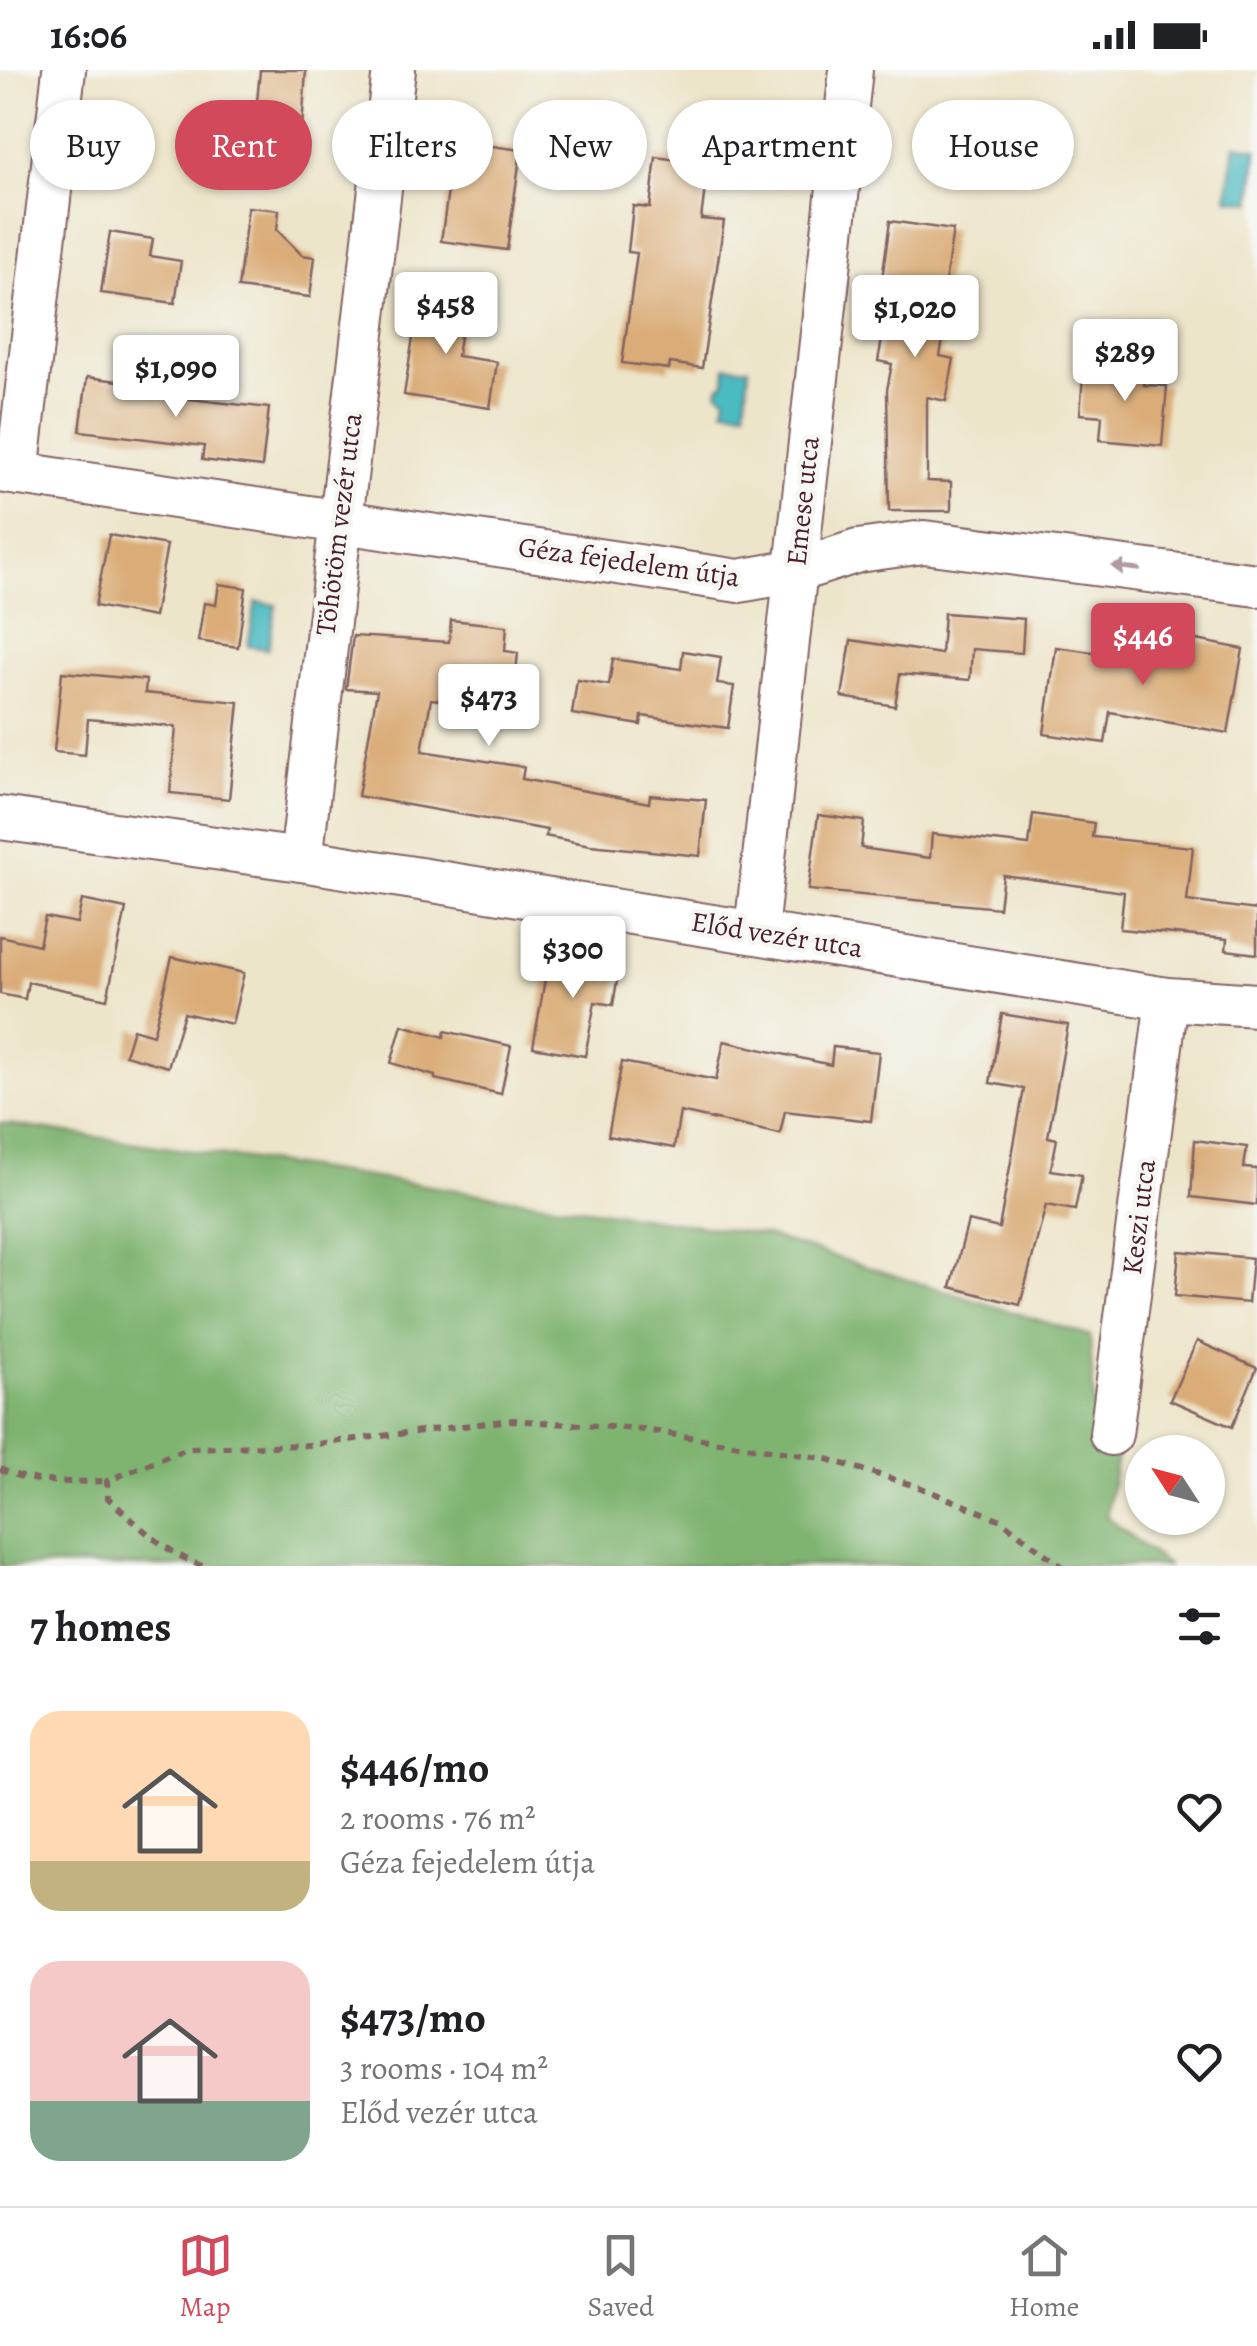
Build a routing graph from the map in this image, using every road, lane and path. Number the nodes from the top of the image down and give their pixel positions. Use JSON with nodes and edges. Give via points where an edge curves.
{"nodes":[{"id":1,"x":64,"y":70,"type":"edge"},
{"id":2,"x":394,"y":70,"type":"edge"},
{"id":3,"x":851,"y":70,"type":"edge"},
{"id":4,"x":8,"y":473,"type":"edge"},
{"id":5,"x":338,"y":520,"type":"junction"},
{"id":6,"x":796,"y":571,"type":"junction"},
{"id":7,"x":1257,"y":585,"type":"edge"},
{"id":8,"x":0,"y":818,"type":"edge"},
{"id":9,"x":301,"y":860,"type":"junction"},
{"id":10,"x":756,"y":931,"type":"junction"},
{"id":11,"x":1166,"y":1000,"type":"junction"},
{"id":12,"x":1257,"y":1005,"type":"edge"},
{"id":13,"x":1112,"y":1434,"type":"dead end"},
{"id":14,"x":0,"y":1468,"type":"edge"},
{"id":15,"x":108,"y":1480,"type":"junction"},
{"id":16,"x":202,"y":1566,"type":"edge"},
{"id":17,"x":1061,"y":1566,"type":"edge"}],
"edges":[{"from":1,"to":4,"type":"street"},
{"from":2,"to":5,"type":"street","name":"Töhötöm vezér utca"},
{"from":3,"to":6,"type":"street","name":"Emese utca"},
{"from":4,"to":5,"type":"street","name":"Géza fejedelem útja"},
{"from":5,"to":6,"type":"street","name":"Géza fejedelem útja","via":[[739,581]]},
{"from":5,"to":9,"type":"street","name":"Töhötöm vezér utca"},
{"from":7,"to":6,"type":"street","name":"Géza fejedelem útja","one_way":true,"via":[[924,542],[858,551]]},
{"from":6,"to":10,"type":"street","name":"Emese utca"},
{"from":8,"to":9,"type":"street","name":"Előd vezér utca"},
{"from":9,"to":10,"type":"street","name":"Előd vezér utca"},
{"from":10,"to":11,"type":"street","name":"Előd vezér utca"},
{"from":11,"to":12,"type":"street","name":"Előd vezér utca"},
{"from":11,"to":13,"type":"street","name":"Keszi utca"},
{"from":14,"to":15,"type":"path","via":[[18,1478]]},
{"from":15,"to":16,"type":"path","via":[[108,1498],[177,1557]]},
{"from":15,"to":17,"type":"path","via":[[187,1448],[308,1445],[512,1420],[638,1429],[827,1459],[918,1488],[1001,1520]]}]}
